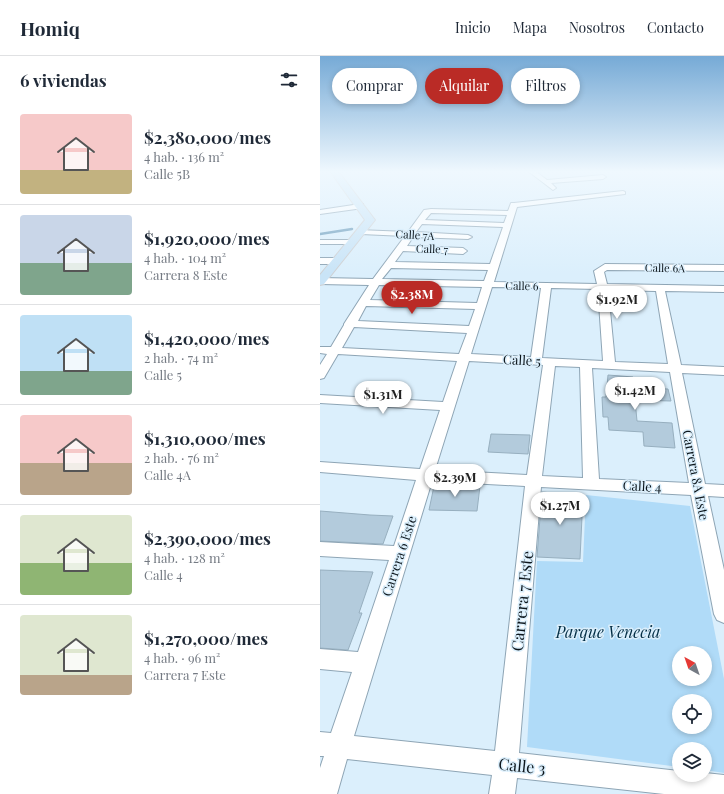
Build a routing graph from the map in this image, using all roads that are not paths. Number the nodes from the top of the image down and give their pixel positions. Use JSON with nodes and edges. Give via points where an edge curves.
{"nodes":[{"id":1,"x":543,"y":205,"type":"edge"},
{"id":2,"x":574,"y":205,"type":"edge"},
{"id":3,"x":360,"y":206,"type":"joint"},
{"id":4,"x":551,"y":209,"type":"dead end"},
{"id":5,"x":320,"y":212,"type":"edge"},
{"id":6,"x":510,"y":214,"type":"junction"},
{"id":7,"x":420,"y":222,"type":"junction"},
{"id":8,"x":361,"y":232,"type":"junction"},
{"id":9,"x":411,"y":234,"type":"junction"},
{"id":10,"x":468,"y":237,"type":"dead end"},
{"id":11,"x":320,"y":242,"type":"edge"},
{"id":12,"x":353,"y":242,"type":"junction"},
{"id":13,"x":400,"y":248,"type":"junction"},
{"id":14,"x":463,"y":251,"type":"dead end"},
{"id":15,"x":320,"y":261,"type":"edge"},
{"id":16,"x":338,"y":261,"type":"junction"},
{"id":17,"x":388,"y":265,"type":"junction"},
{"id":18,"x":493,"y":267,"type":"junction"},
{"id":19,"x":724,"y":268,"type":"edge"},
{"id":20,"x":320,"y":282,"type":"edge"},
{"id":21,"x":376,"y":283,"type":"junction"},
{"id":22,"x":487,"y":285,"type":"junction"},
{"id":23,"x":546,"y":286,"type":"junction"},
{"id":24,"x":603,"y":287,"type":"junction"},
{"id":25,"x":660,"y":288,"type":"junction"},
{"id":26,"x":724,"y":289,"type":"edge"},
{"id":27,"x":363,"y":303,"type":"junction"},
{"id":28,"x":480,"y":306,"type":"junction"},
{"id":29,"x":349,"y":324,"type":"junction"},
{"id":30,"x":473,"y":330,"type":"junction"},
{"id":31,"x":320,"y":350,"type":"edge"},
{"id":32,"x":333,"y":351,"type":"junction"},
{"id":33,"x":464,"y":357,"type":"junction"},
{"id":34,"x":543,"y":361,"type":"junction"},
{"id":35,"x":586,"y":363,"type":"junction"},
{"id":36,"x":609,"y":364,"type":"junction"},
{"id":37,"x":676,"y":369,"type":"junction"},
{"id":38,"x":724,"y":371,"type":"edge"},
{"id":39,"x":320,"y":375,"type":"edge"},
{"id":40,"x":320,"y":399,"type":"edge"},
{"id":41,"x":448,"y":406,"type":"junction"},
{"id":42,"x":320,"y":467,"type":"edge"},
{"id":43,"x":426,"y":475,"type":"junction"},
{"id":44,"x":534,"y":480,"type":"junction"},
{"id":45,"x":591,"y":483,"type":"junction"},
{"id":46,"x":698,"y":489,"type":"junction"},
{"id":47,"x":724,"y":491,"type":"edge"},
{"id":48,"x":320,"y":549,"type":"edge"},
{"id":49,"x":400,"y":553,"type":"junction"},
{"id":50,"x":724,"y":614,"type":"edge"},
{"id":51,"x":320,"y":659,"type":"edge"},
{"id":52,"x":365,"y":663,"type":"junction"},
{"id":53,"x":329,"y":745,"type":"edge"},
{"id":54,"x":506,"y":765,"type":"junction"},
{"id":55,"x":655,"y":787,"type":"edge"},
{"id":56,"x":724,"y":788,"type":"edge"},
{"id":57,"x":324,"y":794,"type":"edge"},
{"id":58,"x":502,"y":794,"type":"edge"}],
"edges":[{"from":1,"to":6,"type":"street"},
{"from":2,"to":4,"type":"street"},
{"from":3,"to":5,"type":"street"},
{"from":3,"to":8,"type":"main road","via":[[370,220]]},
{"from":6,"to":7,"type":"street"},
{"from":6,"to":7,"type":"street","via":[[428,211]]},
{"from":6,"to":18,"type":"street","name":"Carrera 6 Este"},
{"from":7,"to":9,"type":"street"},
{"from":8,"to":9,"type":"street","name":"Calle 7A"},
{"from":8,"to":12,"type":"main road"},
{"from":9,"to":10,"type":"street","name":"Calle 7A"},
{"from":9,"to":13,"type":"street"},
{"from":11,"to":12,"type":"street"},
{"from":12,"to":16,"type":"main road"},
{"from":13,"to":14,"type":"street","name":"Calle 7"},
{"from":13,"to":17,"type":"street"},
{"from":15,"to":16,"type":"street"},
{"from":16,"to":20,"type":"main road"},
{"from":17,"to":18,"type":"street"},
{"from":17,"to":21,"type":"street"},
{"from":18,"to":22,"type":"street","name":"Carrera 6 Este"},
{"from":19,"to":24,"type":"street","name":"Calle 6A","via":[[605,267],[599,271]]},
{"from":20,"to":21,"type":"street","name":"Calle 6"},
{"from":21,"to":22,"type":"street","name":"Calle 6"},
{"from":21,"to":27,"type":"street"},
{"from":22,"to":23,"type":"street","name":"Calle 6"},
{"from":22,"to":28,"type":"street","name":"Carrera 6 Este"},
{"from":23,"to":24,"type":"street","name":"Calle 6"},
{"from":23,"to":34,"type":"street","name":"Carrera 7 Este"},
{"from":24,"to":25,"type":"street","name":"Calle 6"},
{"from":24,"to":36,"type":"street"},
{"from":25,"to":26,"type":"street","name":"Calle 6"},
{"from":25,"to":37,"type":"street","name":"Carrera 8A Este"},
{"from":27,"to":28,"type":"street"},
{"from":27,"to":29,"type":"street"},
{"from":28,"to":30,"type":"street","name":"Carrera 6 Este"},
{"from":29,"to":30,"type":"street"},
{"from":29,"to":32,"type":"street"},
{"from":30,"to":33,"type":"street","name":"Carrera 6 Este"},
{"from":31,"to":32,"type":"street","name":"Calle 5"},
{"from":32,"to":33,"type":"street","name":"Calle 5"},
{"from":32,"to":39,"type":"street"},
{"from":33,"to":34,"type":"street","name":"Calle 5"},
{"from":33,"to":41,"type":"street","name":"Carrera 6 Este"},
{"from":34,"to":35,"type":"street","name":"Calle 5"},
{"from":34,"to":44,"type":"street","name":"Carrera 7 Este"},
{"from":35,"to":36,"type":"street","name":"Calle 5"},
{"from":35,"to":45,"type":"street"},
{"from":36,"to":37,"type":"street","name":"Calle 5"},
{"from":37,"to":38,"type":"street","name":"Calle 5"},
{"from":37,"to":46,"type":"street","name":"Carrera 8A Este"},
{"from":40,"to":41,"type":"street"},
{"from":41,"to":43,"type":"street","name":"Carrera 6 Este"},
{"from":42,"to":43,"type":"street","name":"Calle 4"},
{"from":43,"to":44,"type":"street","name":"Calle 4"},
{"from":43,"to":49,"type":"street","name":"Carrera 6 Este"},
{"from":44,"to":45,"type":"street","name":"Calle 4"},
{"from":44,"to":54,"type":"street","name":"Carrera 7 Este"},
{"from":45,"to":46,"type":"street","name":"Calle 4"},
{"from":46,"to":47,"type":"street","name":"Calle 4"},
{"from":46,"to":50,"type":"street","name":"Carrera 8A Este"},
{"from":48,"to":49,"type":"street"},
{"from":49,"to":52,"type":"street","name":"Carrera 6 Este"},
{"from":51,"to":52,"type":"street"},
{"from":52,"to":53,"type":"street","name":"Carrera 6 Este"},
{"from":53,"to":54,"type":"street","name":"Calle 3"},
{"from":53,"to":57,"type":"street","name":"Carrera 6 Este"},
{"from":54,"to":55,"type":"street","name":"Calle 3"},
{"from":54,"to":58,"type":"street","name":"Carrera 7 Este"},
{"from":55,"to":56,"type":"street","name":"Calle 3"}]}
